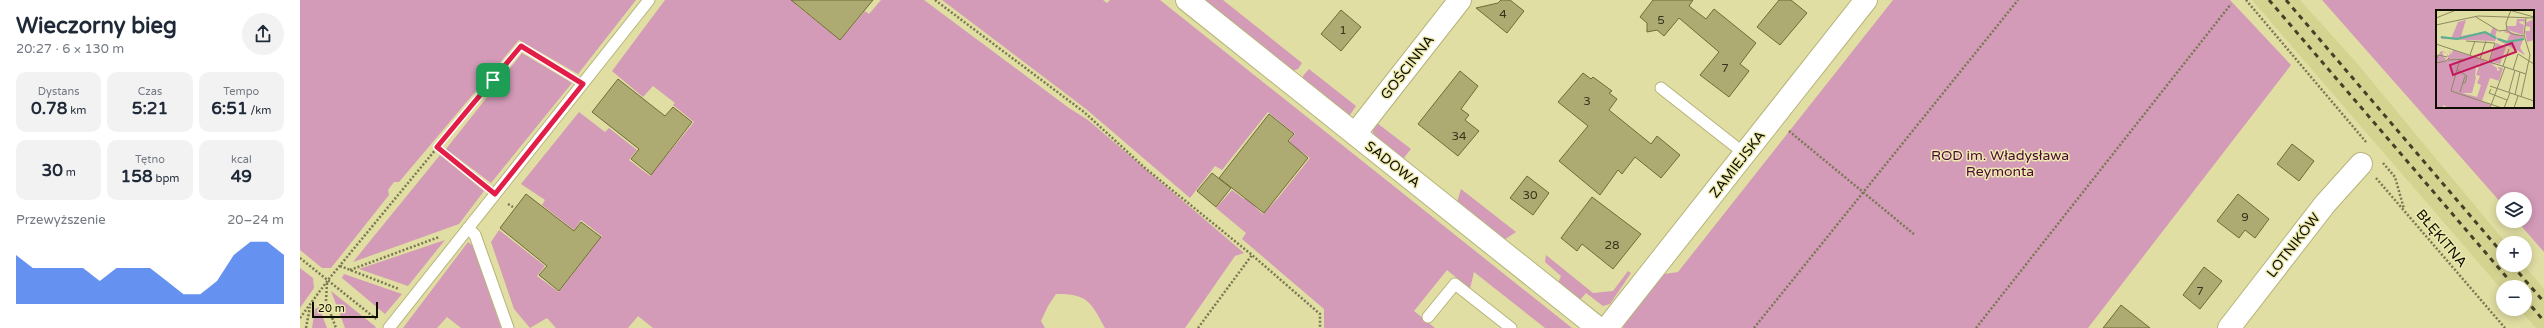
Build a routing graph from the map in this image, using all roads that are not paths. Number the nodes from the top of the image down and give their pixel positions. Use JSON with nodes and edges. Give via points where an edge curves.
{"nodes":[{"id":1,"x":649,"y":0,"type":"edge"},
{"id":2,"x":1187,"y":0,"type":"edge"},
{"id":3,"x":1460,"y":0,"type":"edge"},
{"id":4,"x":1866,"y":0,"type":"edge"},
{"id":5,"x":1661,"y":88,"type":"dead end"},
{"id":6,"x":1355,"y":134,"type":"junction"},
{"id":7,"x":1745,"y":154,"type":"junction"},
{"id":8,"x":2371,"y":157,"type":"road end"},
{"id":9,"x":466,"y":232,"type":"junction"},
{"id":10,"x":1428,"y":317,"type":"dead end"},
{"id":11,"x":385,"y":326,"type":"edge"},
{"id":12,"x":508,"y":328,"type":"edge"},
{"id":13,"x":1511,"y":328,"type":"edge"},
{"id":14,"x":1598,"y":328,"type":"edge"},
{"id":15,"x":1608,"y":328,"type":"edge"},
{"id":16,"x":2229,"y":328,"type":"edge"}],
"edges":[{"from":1,"to":9,"type":"lane"},
{"from":2,"to":6,"type":"street","name":"SADOWA"},
{"from":3,"to":6,"type":"street","name":"GOŚCINNA"},
{"from":4,"to":7,"type":"street","name":"ZAMIEJSKA"},
{"from":5,"to":7,"type":"lane"},
{"from":6,"to":14,"type":"street","name":"SADOWA"},
{"from":7,"to":15,"type":"street","name":"ZAMIEJSKA"},
{"from":8,"to":16,"type":"street","name":"LOTNIKÓW","via":[[2325,204]]},
{"from":9,"to":11,"type":"lane","via":[[415,295]]},
{"from":9,"to":12,"type":"lane","via":[[475,235]]},
{"from":10,"to":13,"type":"lane","via":[[1455,284]]}]}
